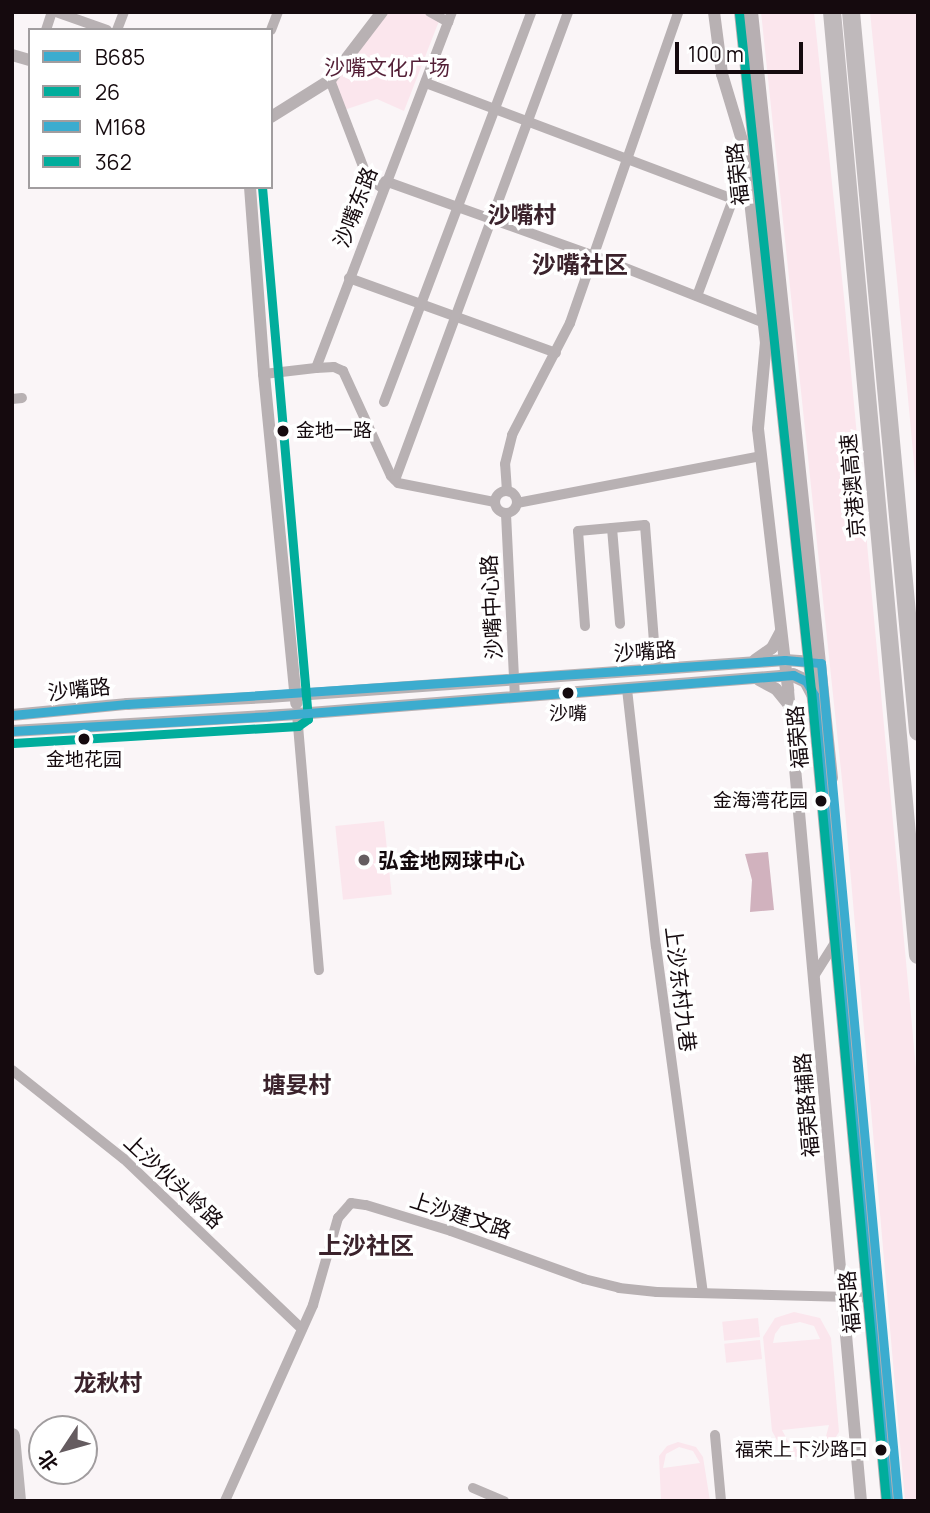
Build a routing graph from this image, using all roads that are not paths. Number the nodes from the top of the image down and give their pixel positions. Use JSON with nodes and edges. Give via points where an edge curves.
{"nodes":[{"id":1,"x":54,"y":12,"type":"edge"},
{"id":2,"x":382,"y":12,"type":"edge"},
{"id":3,"x":430,"y":12,"type":"edge"},
{"id":4,"x":530,"y":12,"type":"edge"},
{"id":5,"x":568,"y":12,"type":"edge"},
{"id":6,"x":678,"y":12,"type":"edge"},
{"id":7,"x":715,"y":12,"type":"edge"},
{"id":8,"x":741,"y":12,"type":"edge"},
{"id":9,"x":751,"y":12,"type":"edge"},
{"id":10,"x":832,"y":12,"type":"edge"},
{"id":11,"x":851,"y":12,"type":"edge"},
{"id":12,"x":450,"y":17,"type":"edge"},
{"id":13,"x":47,"y":28,"type":"edge"},
{"id":14,"x":101,"y":28,"type":"edge"},
{"id":15,"x":330,"y":80,"type":"junction"},
{"id":16,"x":426,"y":83,"type":"junction"},
{"id":17,"x":494,"y":109,"type":"junction"},
{"id":18,"x":273,"y":116,"type":"edge"},
{"id":19,"x":528,"y":122,"type":"junction"},
{"id":20,"x":753,"y":129,"type":"junction"},
{"id":21,"x":744,"y":147,"type":"junction"},
{"id":22,"x":627,"y":159,"type":"junction"},
{"id":23,"x":757,"y":168,"type":"junction"},
{"id":24,"x":383,"y":184,"type":"junction"},
{"id":25,"x":250,"y":189,"type":"edge"},
{"id":26,"x":733,"y":199,"type":"junction"},
{"id":27,"x":750,"y":201,"type":"junction"},
{"id":28,"x":456,"y":206,"type":"junction"},
{"id":29,"x":491,"y":218,"type":"junction"},
{"id":30,"x":595,"y":256,"type":"junction"},
{"id":31,"x":349,"y":278,"type":"junction"},
{"id":32,"x":697,"y":296,"type":"junction"},
{"id":33,"x":420,"y":303,"type":"junction"},
{"id":34,"x":456,"y":317,"type":"junction"},
{"id":35,"x":769,"y":325,"type":"junction"},
{"id":36,"x":556,"y":353,"type":"junction"},
{"id":37,"x":316,"y":368,"type":"junction"},
{"id":38,"x":264,"y":374,"type":"junction"},
{"id":39,"x":384,"y":402,"type":"dead end"},
{"id":40,"x":761,"y":456,"type":"junction"},
{"id":41,"x":394,"y":480,"type":"junction"},
{"id":42,"x":507,"y":491,"type":"junction"},
{"id":43,"x":495,"y":502,"type":"junction"},
{"id":44,"x":517,"y":503,"type":"junction"},
{"id":45,"x":506,"y":514,"type":"junction"},
{"id":46,"x":612,"y":528,"type":"junction"},
{"id":47,"x":620,"y":624,"type":"dead end"},
{"id":48,"x":585,"y":626,"type":"dead end"},
{"id":49,"x":781,"y":631,"type":"junction"},
{"id":50,"x":785,"y":660,"type":"junction"},
{"id":51,"x":747,"y":663,"type":"junction"},
{"id":52,"x":816,"y":664,"type":"junction"},
{"id":53,"x":656,"y":669,"type":"junction"},
{"id":54,"x":790,"y":675,"type":"junction"},
{"id":55,"x":755,"y":679,"type":"junction"},
{"id":56,"x":514,"y":680,"type":"junction"},
{"id":57,"x":626,"y":689,"type":"junction"},
{"id":58,"x":295,"y":695,"type":"junction"},
{"id":59,"x":814,"y":695,"type":"junction"},
{"id":60,"x":515,"y":697,"type":"junction"},
{"id":61,"x":789,"y":705,"type":"junction"},
{"id":62,"x":297,"y":714,"type":"junction"},
{"id":63,"x":12,"y":715,"type":"edge"},
{"id":64,"x":12,"y":731,"type":"edge"},
{"id":65,"x":918,"y":732,"type":"edge"},
{"id":66,"x":836,"y":941,"type":"junction"},
{"id":67,"x":918,"y":955,"type":"edge"},
{"id":68,"x":318,"y":970,"type":"dead end"},
{"id":69,"x":814,"y":977,"type":"junction"},
{"id":70,"x":12,"y":1070,"type":"edge"},
{"id":71,"x":703,"y":1293,"type":"junction"},
{"id":72,"x":842,"y":1297,"type":"junction"},
{"id":73,"x":874,"y":1298,"type":"junction"},
{"id":74,"x":302,"y":1329,"type":"junction"},
{"id":75,"x":715,"y":1435,"type":"dead end"},
{"id":76,"x":12,"y":1436,"type":"edge"},
{"id":77,"x":473,"y":1488,"type":"dead end"},
{"id":78,"x":18,"y":1501,"type":"edge"},
{"id":79,"x":225,"y":1501,"type":"edge"},
{"id":80,"x":504,"y":1501,"type":"edge"},
{"id":81,"x":721,"y":1501,"type":"edge"},
{"id":82,"x":861,"y":1501,"type":"edge"},
{"id":83,"x":888,"y":1501,"type":"edge"},
{"id":84,"x":898,"y":1501,"type":"edge"}],
"edges":[{"from":1,"to":13,"type":"street"},
{"from":1,"to":14,"type":"street"},
{"from":2,"to":15,"type":"street"},
{"from":3,"to":12,"type":"street"},
{"from":4,"to":17,"type":"street"},
{"from":5,"to":19,"type":"street"},
{"from":6,"to":22,"type":"street"},
{"from":7,"to":21,"type":"street","name":"福荣路辅路","via":[[722,74]]},
{"from":8,"to":20,"type":"main road","name":"福荣路"},
{"from":9,"to":52,"type":"main road","name":"福荣路"},
{"from":10,"to":67,"type":"highway","name":"京港澳高速"},
{"from":11,"to":65,"type":"highway","name":"京港澳高速"},
{"from":12,"to":16,"type":"street","name":"沙嘴东路"},
{"from":15,"to":18,"type":"street"},
{"from":15,"to":24,"type":"street","via":[[367,177]]},
{"from":16,"to":17,"type":"street"},
{"from":16,"to":24,"type":"street","name":"沙嘴东路"},
{"from":17,"to":19,"type":"street"},
{"from":17,"to":28,"type":"street"},
{"from":19,"to":22,"type":"street"},
{"from":19,"to":29,"type":"street"},
{"from":20,"to":21,"type":"main road"},
{"from":20,"to":23,"type":"main road","name":"福荣路"},
{"from":21,"to":23,"type":"main road"},
{"from":21,"to":27,"type":"street","name":"福荣路辅路"},
{"from":22,"to":26,"type":"street"},
{"from":22,"to":30,"type":"street"},
{"from":23,"to":35,"type":"main road","name":"福荣路"},
{"from":24,"to":28,"type":"street"},
{"from":24,"to":31,"type":"street","name":"沙嘴东路"},
{"from":25,"to":38,"type":"street"},
{"from":26,"to":27,"type":"street"},
{"from":26,"to":32,"type":"street"},
{"from":27,"to":35,"type":"street","name":"福荣路辅路"},
{"from":28,"to":29,"type":"street"},
{"from":28,"to":33,"type":"street"},
{"from":29,"to":30,"type":"street"},
{"from":29,"to":34,"type":"street"},
{"from":30,"to":32,"type":"street"},
{"from":30,"to":36,"type":"street"},
{"from":31,"to":33,"type":"street"},
{"from":31,"to":37,"type":"street","name":"沙嘴东路"},
{"from":32,"to":35,"type":"street"},
{"from":33,"to":34,"type":"street"},
{"from":33,"to":39,"type":"street"},
{"from":34,"to":36,"type":"street"},
{"from":34,"to":41,"type":"street"},
{"from":35,"to":40,"type":"street","name":"福荣路辅路","via":[[758,422]]},
{"from":35,"to":52,"type":"main road","name":"福荣路"},
{"from":36,"to":42,"type":"street","via":[[512,435],[505,464]]},
{"from":37,"to":38,"type":"street"},
{"from":37,"to":41,"type":"street","via":[[343,371]]},
{"from":38,"to":58,"type":"street"},
{"from":40,"to":44,"type":"street"},
{"from":40,"to":49,"type":"street","name":"福荣路辅路"},
{"from":41,"to":43,"type":"street"},
{"from":42,"to":43,"type":"street"},
{"from":42,"to":44,"type":"street"},
{"from":43,"to":45,"type":"street"},
{"from":44,"to":45,"type":"street"},
{"from":45,"to":56,"type":"street","name":"沙嘴中心路"},
{"from":46,"to":47,"type":"street"},
{"from":46,"to":48,"type":"street","via":[[578,531]]},
{"from":46,"to":53,"type":"street","via":[[645,525]]},
{"from":49,"to":50,"type":"street","name":"福荣路辅路"},
{"from":49,"to":51,"type":"street","via":[[772,648]]},
{"from":50,"to":51,"type":"street","name":"沙嘴路"},
{"from":50,"to":52,"type":"street","name":"沙嘴路"},
{"from":50,"to":54,"type":"street","name":"福荣路辅路"},
{"from":51,"to":53,"type":"street","name":"沙嘴路"},
{"from":52,"to":54,"type":"street","name":"沙嘴路"},
{"from":52,"to":59,"type":"main road","name":"福荣路"},
{"from":52,"to":73,"type":"main road","name":"福荣路"},
{"from":53,"to":56,"type":"street","name":"沙嘴路"},
{"from":54,"to":55,"type":"street","name":"沙嘴路"},
{"from":54,"to":59,"type":"main road","via":[[806,681]]},
{"from":54,"to":61,"type":"street","name":"福荣路辅路"},
{"from":55,"to":57,"type":"street","name":"沙嘴路"},
{"from":55,"to":61,"type":"street","via":[[776,688]]},
{"from":56,"to":58,"type":"street","name":"沙嘴路"},
{"from":56,"to":60,"type":"street","name":"沙嘴中心路"},
{"from":57,"to":60,"type":"street","name":"沙嘴路"},
{"from":57,"to":71,"type":"street","name":"上沙东村九巷"},
{"from":58,"to":62,"type":"street"},
{"from":58,"to":63,"type":"street","name":"沙嘴路"},
{"from":59,"to":66,"type":"main road","name":"福荣路"},
{"from":60,"to":62,"type":"street","name":"沙嘴路"},
{"from":61,"to":69,"type":"street","name":"福荣路辅路"},
{"from":62,"to":64,"type":"street","name":"沙嘴路"},
{"from":62,"to":68,"type":"street"},
{"from":66,"to":69,"type":"street"},
{"from":66,"to":73,"type":"main road","name":"福荣路"},
{"from":69,"to":72,"type":"street","name":"福荣路辅路"},
{"from":70,"to":74,"type":"street","name":"上沙伙头岭路","via":[[124,1159]]},
{"from":71,"to":72,"type":"street","name":"上沙建文路"},
{"from":71,"to":74,"type":"street","name":"上沙建文路","via":[[636,1291],[601,1284],[452,1231],[355,1203],[338,1218]]},
{"from":72,"to":73,"type":"street","name":"上沙建文路"},
{"from":72,"to":82,"type":"street","name":"福荣路辅路"},
{"from":73,"to":83,"type":"main road","name":"福荣路"},
{"from":73,"to":84,"type":"main road","name":"福荣路"},
{"from":74,"to":79,"type":"street","name":"上沙建文路"},
{"from":75,"to":81,"type":"street"},
{"from":76,"to":78,"type":"main road"},
{"from":77,"to":80,"type":"street"}]}
